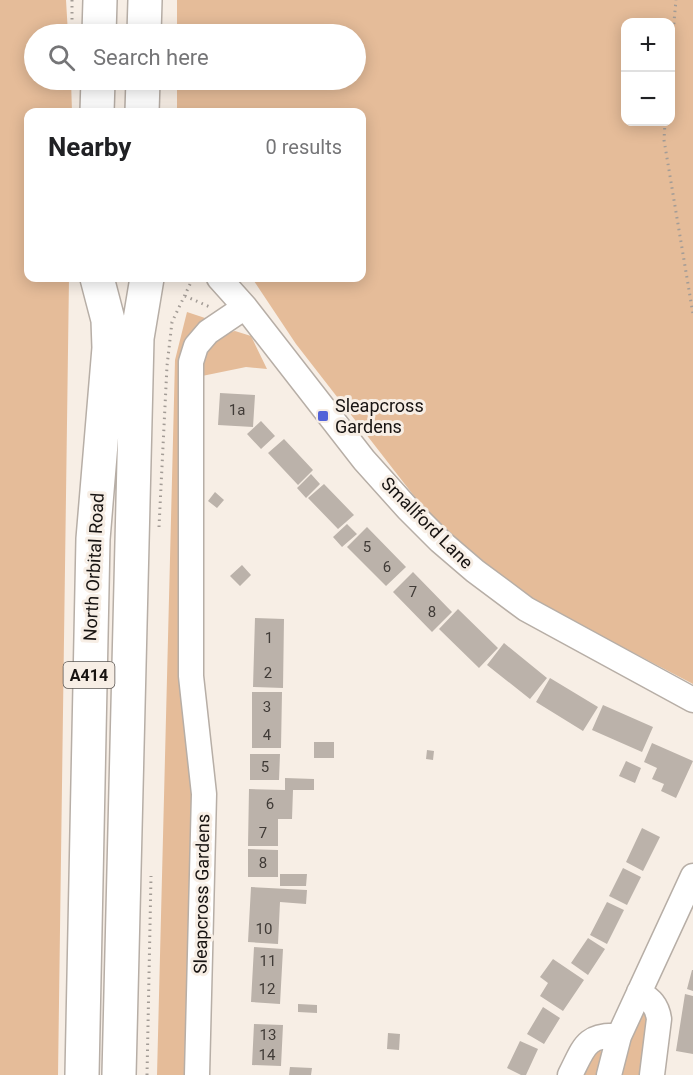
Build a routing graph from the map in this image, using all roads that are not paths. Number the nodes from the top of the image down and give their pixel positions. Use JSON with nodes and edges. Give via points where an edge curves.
{"nodes":[{"id":1,"x":100,"y":0,"type":"edge"},
{"id":2,"x":145,"y":0,"type":"edge"},
{"id":3,"x":99,"y":24,"type":"edge"},
{"id":4,"x":144,"y":24,"type":"edge"},
{"id":5,"x":98,"y":90,"type":"edge"},
{"id":6,"x":143,"y":90,"type":"edge"},
{"id":7,"x":97,"y":108,"type":"edge"},
{"id":8,"x":142,"y":108,"type":"edge"},
{"id":9,"x":98,"y":282,"type":"edge"},
{"id":10,"x":146,"y":282,"type":"edge"},
{"id":11,"x":219,"y":282,"type":"edge"},
{"id":12,"x":245,"y":307,"type":"junction"},
{"id":13,"x":693,"y":700,"type":"edge"},
{"id":14,"x":693,"y":876,"type":"edge"},
{"id":15,"x":639,"y":992,"type":"junction"},
{"id":16,"x":619,"y":1036,"type":"junction"},
{"id":17,"x":82,"y":1075,"type":"edge"},
{"id":18,"x":119,"y":1075,"type":"edge"},
{"id":19,"x":197,"y":1075,"type":"edge"},
{"id":20,"x":570,"y":1075,"type":"edge"},
{"id":21,"x":609,"y":1075,"type":"edge"},
{"id":22,"x":652,"y":1075,"type":"edge"}],
"edges":[{"from":1,"to":3,"type":"highway"},
{"from":2,"to":4,"type":"highway"},
{"from":5,"to":7,"type":"highway"},
{"from":6,"to":8,"type":"highway"},
{"from":9,"to":17,"type":"highway","name":"North Orbital Road","number":"A414","via":[[108,320],[109,348],[93,539]]},
{"from":10,"to":18,"type":"highway","name":"North Orbital Road","number":"A414","via":[[137,338]]},
{"from":11,"to":12,"type":"street","name":"Smallford Lane"},
{"from":12,"to":13,"type":"street","name":"Smallford Lane","via":[[364,460],[440,541],[526,609]]},
{"from":12,"to":19,"type":"street","name":"Sleapcross Gardens","via":[[208,332],[195,346],[191,362],[190,676],[204,794]]},
{"from":14,"to":15,"type":"street"},
{"from":15,"to":16,"type":"street"},
{"from":15,"to":22,"type":"street","via":[[653,1001],[658,1010]]},
{"from":16,"to":20,"type":"street","via":[[602,1035],[591,1040]]},
{"from":16,"to":21,"type":"street"}]}
